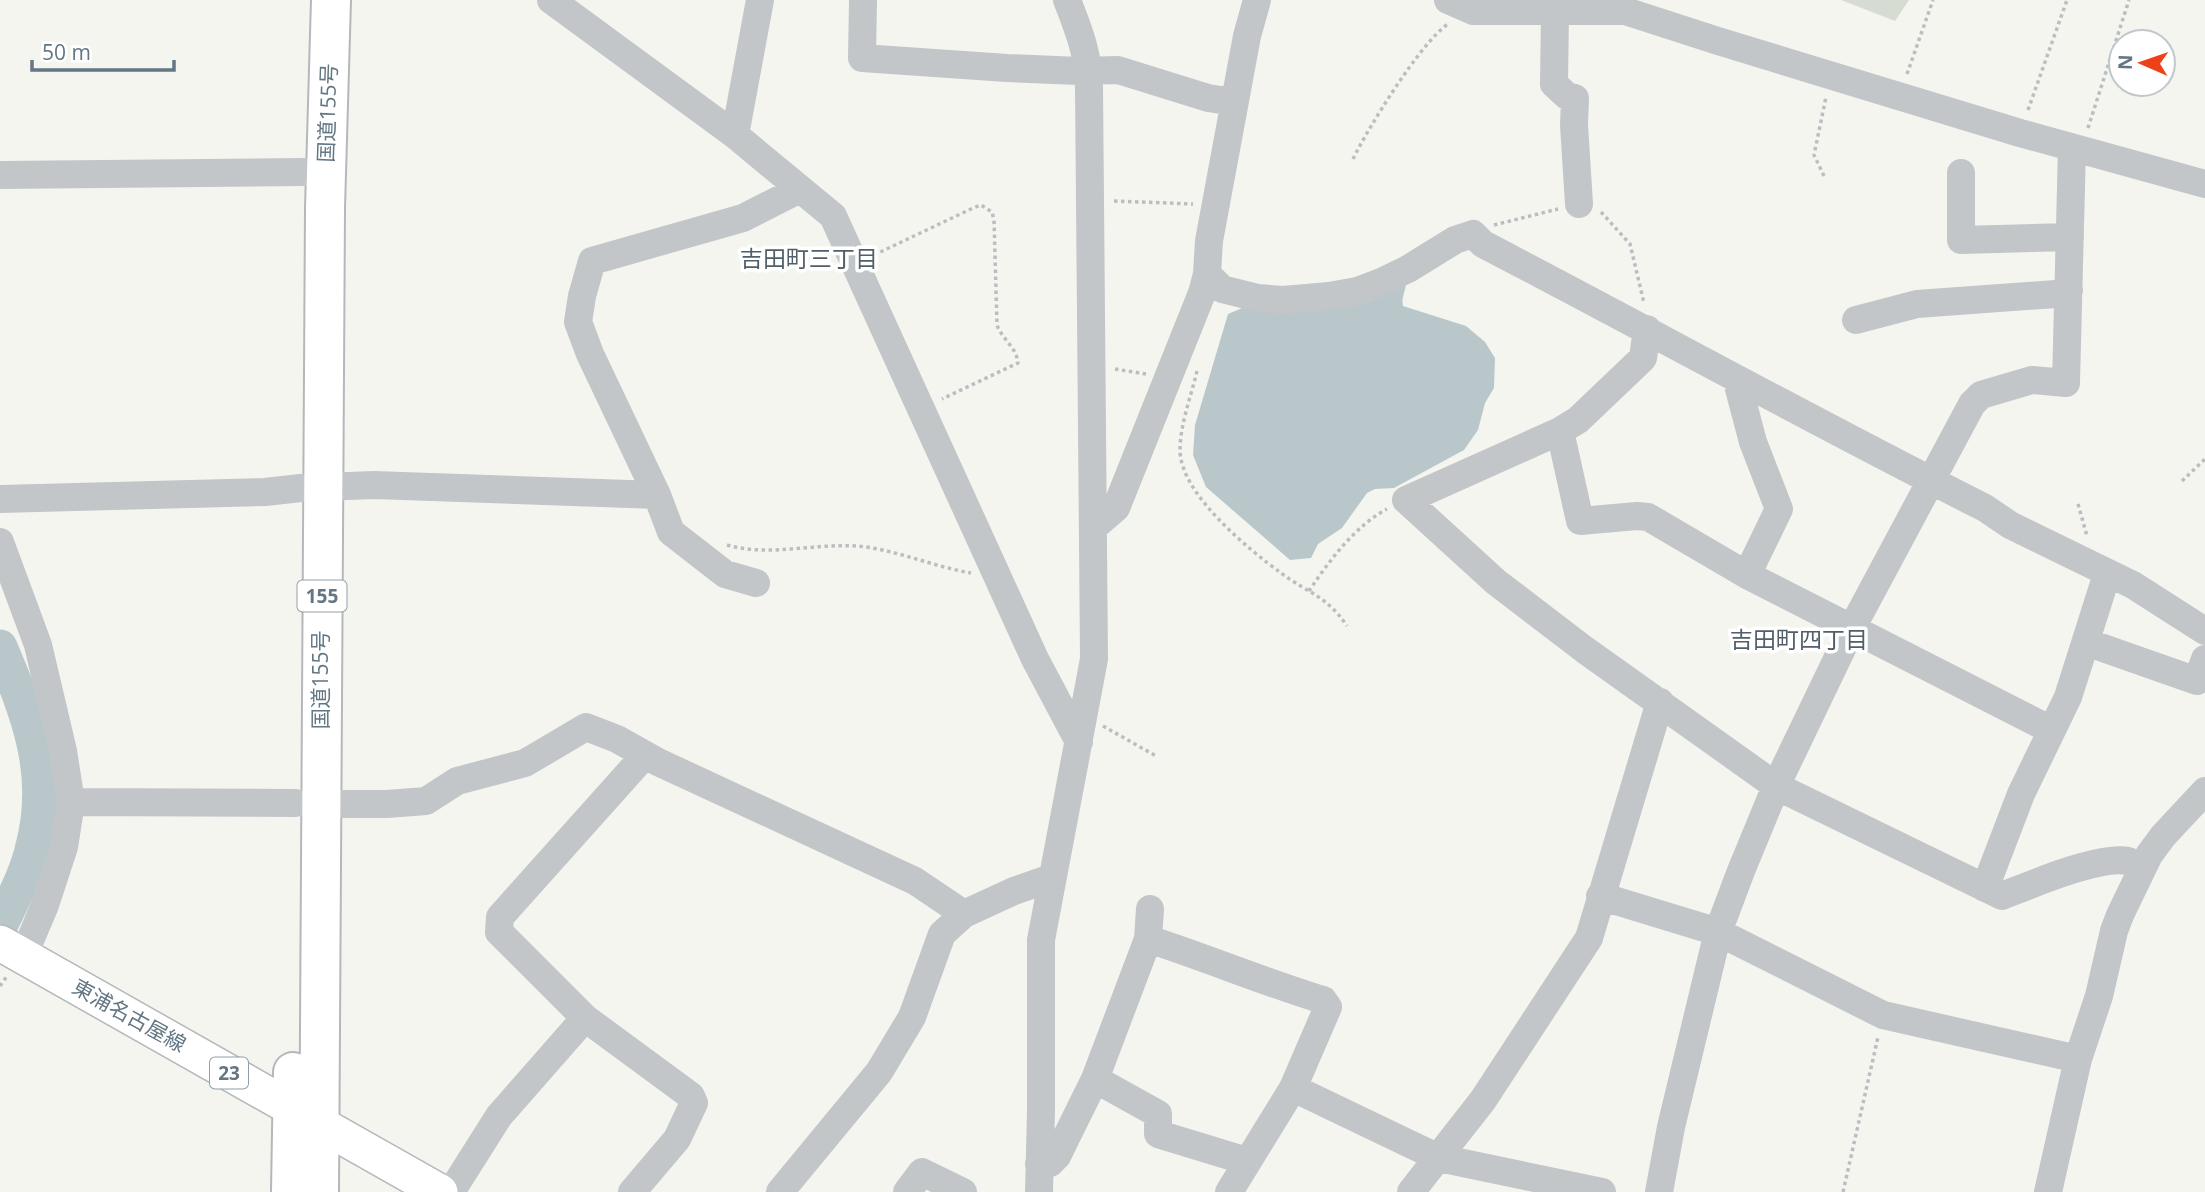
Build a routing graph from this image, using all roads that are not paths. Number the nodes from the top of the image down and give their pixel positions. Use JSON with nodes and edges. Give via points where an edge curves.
{"nodes":[{"id":1,"x":305,"y":0,"type":"edge"},
{"id":2,"x":331,"y":0,"type":"edge"},
{"id":3,"x":551,"y":0,"type":"edge"},
{"id":4,"x":760,"y":0,"type":"edge"},
{"id":5,"x":863,"y":0,"type":"edge"},
{"id":6,"x":1067,"y":0,"type":"edge"},
{"id":7,"x":1257,"y":0,"type":"edge"},
{"id":8,"x":1461,"y":6,"type":"edge"},
{"id":9,"x":1555,"y":11,"type":"junction"},
{"id":10,"x":1088,"y":70,"type":"junction"},
{"id":11,"x":1234,"y":102,"type":"junction"},
{"id":12,"x":735,"y":135,"type":"junction"},
{"id":13,"x":2077,"y":149,"type":"junction"},
{"id":14,"x":304,"y":172,"type":"junction"},
{"id":15,"x":1961,"y":173,"type":"dead end"},
{"id":16,"x":0,"y":175,"type":"edge"},
{"id":17,"x":2205,"y":184,"type":"edge"},
{"id":18,"x":800,"y":189,"type":"junction"},
{"id":19,"x":1579,"y":204,"type":"road end"},
{"id":20,"x":2070,"y":237,"type":"junction"},
{"id":21,"x":1207,"y":274,"type":"junction"},
{"id":22,"x":2069,"y":290,"type":"junction"},
{"id":23,"x":1856,"y":320,"type":"dead end"},
{"id":24,"x":1647,"y":329,"type":"junction"},
{"id":25,"x":1742,"y":382,"type":"junction"},
{"id":26,"x":1560,"y":431,"type":"junction"},
{"id":27,"x":1930,"y":480,"type":"junction"},
{"id":28,"x":312,"y":488,"type":"junction"},
{"id":29,"x":657,"y":495,"type":"junction"},
{"id":30,"x":0,"y":499,"type":"edge"},
{"id":31,"x":1094,"y":527,"type":"junction"},
{"id":32,"x":0,"y":542,"type":"edge"},
{"id":33,"x":2107,"y":574,"type":"junction"},
{"id":34,"x":1747,"y":575,"type":"junction"},
{"id":35,"x":756,"y":583,"type":"dead end"},
{"id":36,"x":1852,"y":628,"type":"junction"},
{"id":37,"x":2205,"y":631,"type":"edge"},
{"id":38,"x":2086,"y":642,"type":"junction"},
{"id":39,"x":2205,"y":659,"type":"edge"},
{"id":40,"x":1660,"y":702,"type":"junction"},
{"id":41,"x":2051,"y":730,"type":"junction"},
{"id":42,"x":1081,"y":731,"type":"junction"},
{"id":43,"x":645,"y":755,"type":"junction"},
{"id":44,"x":1776,"y":786,"type":"junction"},
{"id":45,"x":2205,"y":791,"type":"edge"},
{"id":46,"x":71,"y":802,"type":"junction"},
{"id":47,"x":307,"y":804,"type":"junction"},
{"id":48,"x":2142,"y":868,"type":"junction"},
{"id":49,"x":1051,"y":878,"type":"junction"},
{"id":50,"x":1985,"y":888,"type":"junction"},
{"id":51,"x":1600,"y":896,"type":"junction"},
{"id":52,"x":1150,"y":909,"type":"dead end"},
{"id":53,"x":964,"y":914,"type":"junction"},
{"id":54,"x":1718,"y":932,"type":"junction"},
{"id":55,"x":1148,"y":939,"type":"junction"},
{"id":56,"x":9,"y":962,"type":"edge"},
{"id":57,"x":585,"y":1018,"type":"junction"},
{"id":58,"x":2078,"y":1059,"type":"junction"},
{"id":59,"x":1095,"y":1079,"type":"junction"},
{"id":60,"x":1293,"y":1088,"type":"junction"},
{"id":61,"x":306,"y":1116,"type":"junction"},
{"id":62,"x":1438,"y":1158,"type":"junction"},
{"id":63,"x":1247,"y":1163,"type":"junction"},
{"id":64,"x":1039,"y":1178,"type":"edge"},
{"id":65,"x":1572,"y":1189,"type":"edge"},
{"id":66,"x":1230,"y":1191,"type":"edge"},
{"id":67,"x":291,"y":1192,"type":"edge"},
{"id":68,"x":318,"y":1192,"type":"edge"},
{"id":69,"x":440,"y":1192,"type":"edge"},
{"id":70,"x":451,"y":1192,"type":"edge"},
{"id":71,"x":632,"y":1192,"type":"edge"},
{"id":72,"x":780,"y":1192,"type":"edge"},
{"id":73,"x":907,"y":1192,"type":"edge"},
{"id":74,"x":963,"y":1192,"type":"edge"},
{"id":75,"x":1410,"y":1192,"type":"edge"},
{"id":76,"x":1602,"y":1192,"type":"edge"},
{"id":77,"x":1659,"y":1192,"type":"edge"},
{"id":78,"x":2048,"y":1192,"type":"edge"}],
"edges":[{"from":1,"to":14,"type":"highway","name":"国道155号","number":"155"},
{"from":2,"to":28,"type":"highway","name":"国道155号","number":"155"},
{"from":3,"to":12,"type":"street"},
{"from":4,"to":12,"type":"street"},
{"from":5,"to":10,"type":"street","via":[[862,58]]},
{"from":6,"to":10,"type":"street","via":[[1083,39]]},
{"from":7,"to":11,"type":"street"},
{"from":8,"to":9,"type":"street"},
{"from":9,"to":13,"type":"street","via":[[1626,11]]},
{"from":9,"to":19,"type":"street","via":[[1554,83],[1567,96],[1575,97]]},
{"from":10,"to":11,"type":"street","via":[[1118,70]]},
{"from":10,"to":31,"type":"street"},
{"from":11,"to":21,"type":"street"},
{"from":12,"to":18,"type":"street"},
{"from":13,"to":17,"type":"street"},
{"from":13,"to":20,"type":"street"},
{"from":14,"to":16,"type":"street"},
{"from":14,"to":28,"type":"highway","name":"国道155号","number":"155"},
{"from":15,"to":20,"type":"street","via":[[1961,240]]},
{"from":18,"to":29,"type":"street","via":[[743,218],[592,261],[578,322]]},
{"from":18,"to":42,"type":"street","via":[[833,216],[1035,659]]},
{"from":20,"to":22,"type":"street"},
{"from":21,"to":24,"type":"street","via":[[1222,289],[1258,298],[1338,294],[1381,282],[1473,234],[1483,244]]},
{"from":21,"to":31,"type":"street","via":[[1116,508]]},
{"from":22,"to":23,"type":"street","via":[[1917,304]]},
{"from":22,"to":27,"type":"street","via":[[2067,383],[2032,380],[1981,395]]},
{"from":24,"to":25,"type":"street"},
{"from":24,"to":26,"type":"street","via":[[1643,358],[1578,420]]},
{"from":25,"to":27,"type":"street"},
{"from":25,"to":34,"type":"street","via":[[1739,389],[1753,442],[1779,509]]},
{"from":26,"to":34,"type":"street","via":[[1580,521],[1648,517]]},
{"from":26,"to":40,"type":"street","via":[[1406,500],[1496,582]]},
{"from":27,"to":33,"type":"street"},
{"from":27,"to":36,"type":"street"},
{"from":28,"to":29,"type":"street","via":[[374,485]]},
{"from":28,"to":30,"type":"street"},
{"from":28,"to":47,"type":"highway","name":"国道155号","number":"155"},
{"from":29,"to":35,"type":"street","via":[[671,532],[725,574]]},
{"from":31,"to":42,"type":"street","via":[[1094,659]]},
{"from":32,"to":46,"type":"street","via":[[38,645],[64,751]]},
{"from":33,"to":37,"type":"street","via":[[2133,585]]},
{"from":33,"to":38,"type":"street"},
{"from":34,"to":36,"type":"street"},
{"from":36,"to":41,"type":"street"},
{"from":36,"to":44,"type":"street"},
{"from":38,"to":39,"type":"street","via":[[2197,681]]},
{"from":38,"to":41,"type":"street","via":[[2068,697]]},
{"from":40,"to":44,"type":"street"},
{"from":40,"to":51,"type":"street"},
{"from":41,"to":50,"type":"street"},
{"from":42,"to":49,"type":"street"},
{"from":43,"to":47,"type":"street","via":[[586,727],[525,763],[457,781],[426,802]]},
{"from":43,"to":53,"type":"street","via":[[915,881]]},
{"from":43,"to":57,"type":"street","via":[[500,917],[499,932]]},
{"from":44,"to":50,"type":"street"},
{"from":44,"to":54,"type":"street"},
{"from":45,"to":48,"type":"street","via":[[2163,836]]},
{"from":46,"to":47,"type":"street"},
{"from":46,"to":56,"type":"street","via":[[64,847],[45,905]]},
{"from":47,"to":61,"type":"highway","name":"国道155号","number":"155"},
{"from":48,"to":50,"type":"street","via":[[2128,861],[2098,863],[2002,896]]},
{"from":48,"to":58,"type":"street","via":[[2113,931],[2099,996]]},
{"from":49,"to":53,"type":"street"},
{"from":49,"to":64,"type":"street","via":[[1041,940]]},
{"from":51,"to":54,"type":"street"},
{"from":51,"to":62,"type":"street","via":[[1589,938],[1483,1100]]},
{"from":52,"to":55,"type":"street"},
{"from":53,"to":72,"type":"street","via":[[942,934],[912,1017],[879,1072]]},
{"from":54,"to":58,"type":"street","via":[[1883,1015]]},
{"from":54,"to":77,"type":"street"},
{"from":55,"to":59,"type":"street"},
{"from":55,"to":60,"type":"street","via":[[1323,1000],[1328,1007]]},
{"from":56,"to":61,"type":"main road","name":"東浦名古屋線","number":"23"},
{"from":57,"to":70,"type":"street","via":[[499,1116]]},
{"from":57,"to":71,"type":"street","via":[[694,1103],[677,1139]]},
{"from":58,"to":78,"type":"street"},
{"from":59,"to":63,"type":"street","via":[[1158,1114],[1158,1134]]},
{"from":59,"to":64,"type":"street","via":[[1057,1156]]},
{"from":60,"to":62,"type":"street"},
{"from":60,"to":63,"type":"street"},
{"from":61,"to":67,"type":"highway","name":"国道155号","number":"155"},
{"from":61,"to":68,"type":"highway","name":"国道155号","number":"155"},
{"from":61,"to":69,"type":"main road","name":"東浦名古屋線","number":"23"},
{"from":62,"to":65,"type":"street"},
{"from":62,"to":75,"type":"street"},
{"from":63,"to":66,"type":"street"},
{"from":65,"to":76,"type":"street"},
{"from":73,"to":74,"type":"street","via":[[922,1172]]}]}
